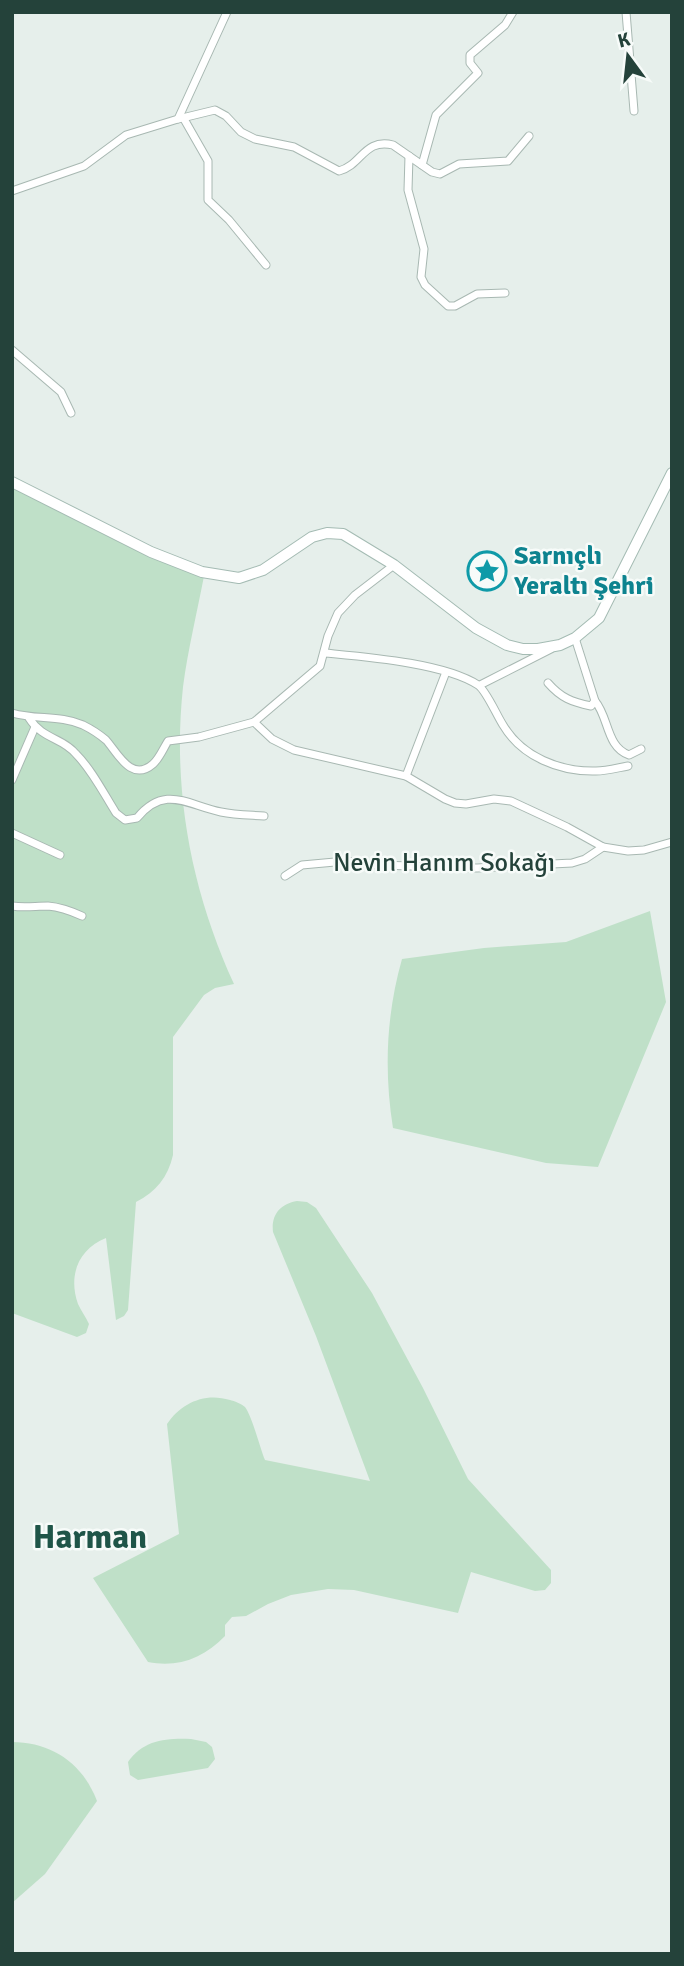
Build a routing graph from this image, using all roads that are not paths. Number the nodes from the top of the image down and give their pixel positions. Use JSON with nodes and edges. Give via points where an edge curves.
{"nodes":[{"id":1,"x":227,"y":12,"type":"edge"},
{"id":2,"x":513,"y":12,"type":"edge"},
{"id":3,"x":626,"y":12,"type":"edge"},
{"id":4,"x":634,"y":111,"type":"dead end"},
{"id":5,"x":181,"y":119,"type":"junction"},
{"id":6,"x":529,"y":136,"type":"dead end"},
{"id":7,"x":409,"y":156,"type":"junction"},
{"id":8,"x":422,"y":165,"type":"junction"},
{"id":9,"x":12,"y":191,"type":"edge"},
{"id":10,"x":266,"y":264,"type":"dead end"},
{"id":11,"x":505,"y":293,"type":"dead end"},
{"id":12,"x":12,"y":350,"type":"edge"},
{"id":13,"x":71,"y":413,"type":"dead end"},
{"id":14,"x":672,"y":474,"type":"edge"},
{"id":15,"x":12,"y":482,"type":"edge"},
{"id":16,"x":394,"y":565,"type":"junction"},
{"id":17,"x":575,"y":638,"type":"junction"},
{"id":18,"x":560,"y":645,"type":"junction"},
{"id":19,"x":325,"y":653,"type":"junction"},
{"id":20,"x":446,"y":672,"type":"junction"},
{"id":21,"x":548,"y":683,"type":"dead end"},
{"id":22,"x":480,"y":685,"type":"junction"},
{"id":23,"x":595,"y":701,"type":"junction"},
{"id":24,"x":12,"y":713,"type":"edge"},
{"id":25,"x":29,"y":718,"type":"junction"},
{"id":26,"x":254,"y":722,"type":"junction"},
{"id":27,"x":35,"y":727,"type":"junction"},
{"id":28,"x":640,"y":749,"type":"dead end"},
{"id":29,"x":628,"y":766,"type":"dead end"},
{"id":30,"x":406,"y":776,"type":"junction"},
{"id":31,"x":12,"y":780,"type":"edge"},
{"id":32,"x":264,"y":816,"type":"dead end"},
{"id":33,"x":12,"y":833,"type":"edge"},
{"id":34,"x":672,"y":842,"type":"edge"},
{"id":35,"x":603,"y":847,"type":"junction"},
{"id":36,"x":60,"y":855,"type":"dead end"},
{"id":37,"x":285,"y":876,"type":"dead end"},
{"id":38,"x":12,"y":906,"type":"edge"},
{"id":39,"x":82,"y":916,"type":"dead end"}],
"edges":[{"from":1,"to":5,"type":"street"},
{"from":2,"to":8,"type":"street","via":[[505,25],[470,55],[478,73],[436,115]]},
{"from":3,"to":4,"type":"street"},
{"from":5,"to":7,"type":"street","via":[[215,110],[241,132],[294,147],[335,170],[346,169],[379,143],[393,145]]},
{"from":5,"to":9,"type":"street","via":[[126,135],[84,166]]},
{"from":5,"to":10,"type":"street","via":[[208,161],[208,200]]},
{"from":6,"to":8,"type":"street","via":[[508,161],[459,164],[440,174]]},
{"from":7,"to":8,"type":"street"},
{"from":7,"to":11,"type":"street","via":[[408,190],[424,249],[421,272],[425,285],[448,306],[477,294]]},
{"from":12,"to":13,"type":"street","via":[[61,392]]},
{"from":14,"to":17,"type":"main road","via":[[599,618]]},
{"from":15,"to":16,"type":"main road","via":[[151,552],[202,572],[239,578],[263,570],[312,537],[327,533],[343,534]]},
{"from":16,"to":18,"type":"main road","via":[[476,628],[507,645],[538,649]]},
{"from":16,"to":19,"type":"street","via":[[338,613]]},
{"from":17,"to":18,"type":"main road"},
{"from":17,"to":23,"type":"street"},
{"from":18,"to":22,"type":"street"},
{"from":19,"to":20,"type":"street"},
{"from":19,"to":26,"type":"street","via":[[320,666]]},
{"from":20,"to":22,"type":"street"},
{"from":20,"to":30,"type":"street"},
{"from":21,"to":23,"type":"street","via":[[573,702],[591,706]]},
{"from":22,"to":29,"type":"street","via":[[508,733],[542,761],[596,771]]},
{"from":23,"to":28,"type":"street","via":[[620,750],[629,755]]},
{"from":24,"to":25,"type":"street"},
{"from":25,"to":26,"type":"street","via":[[58,717],[80,724],[107,741],[126,765],[140,769],[154,764],[168,741]]},
{"from":25,"to":27,"type":"street"},
{"from":26,"to":30,"type":"street","via":[[272,739],[294,750]]},
{"from":27,"to":31,"type":"street"},
{"from":27,"to":32,"type":"street","via":[[76,752],[125,820],[137,818],[144,809],[166,799]]},
{"from":30,"to":35,"type":"street","via":[[455,803],[511,801]]},
{"from":33,"to":36,"type":"street"},
{"from":34,"to":35,"type":"street","via":[[644,850]]},
{"from":35,"to":37,"type":"street","name":"Nevin Hanım Sokağı","via":[[572,863],[477,868],[346,861],[302,865]]},
{"from":38,"to":39,"type":"street","via":[[54,907]]}]}
